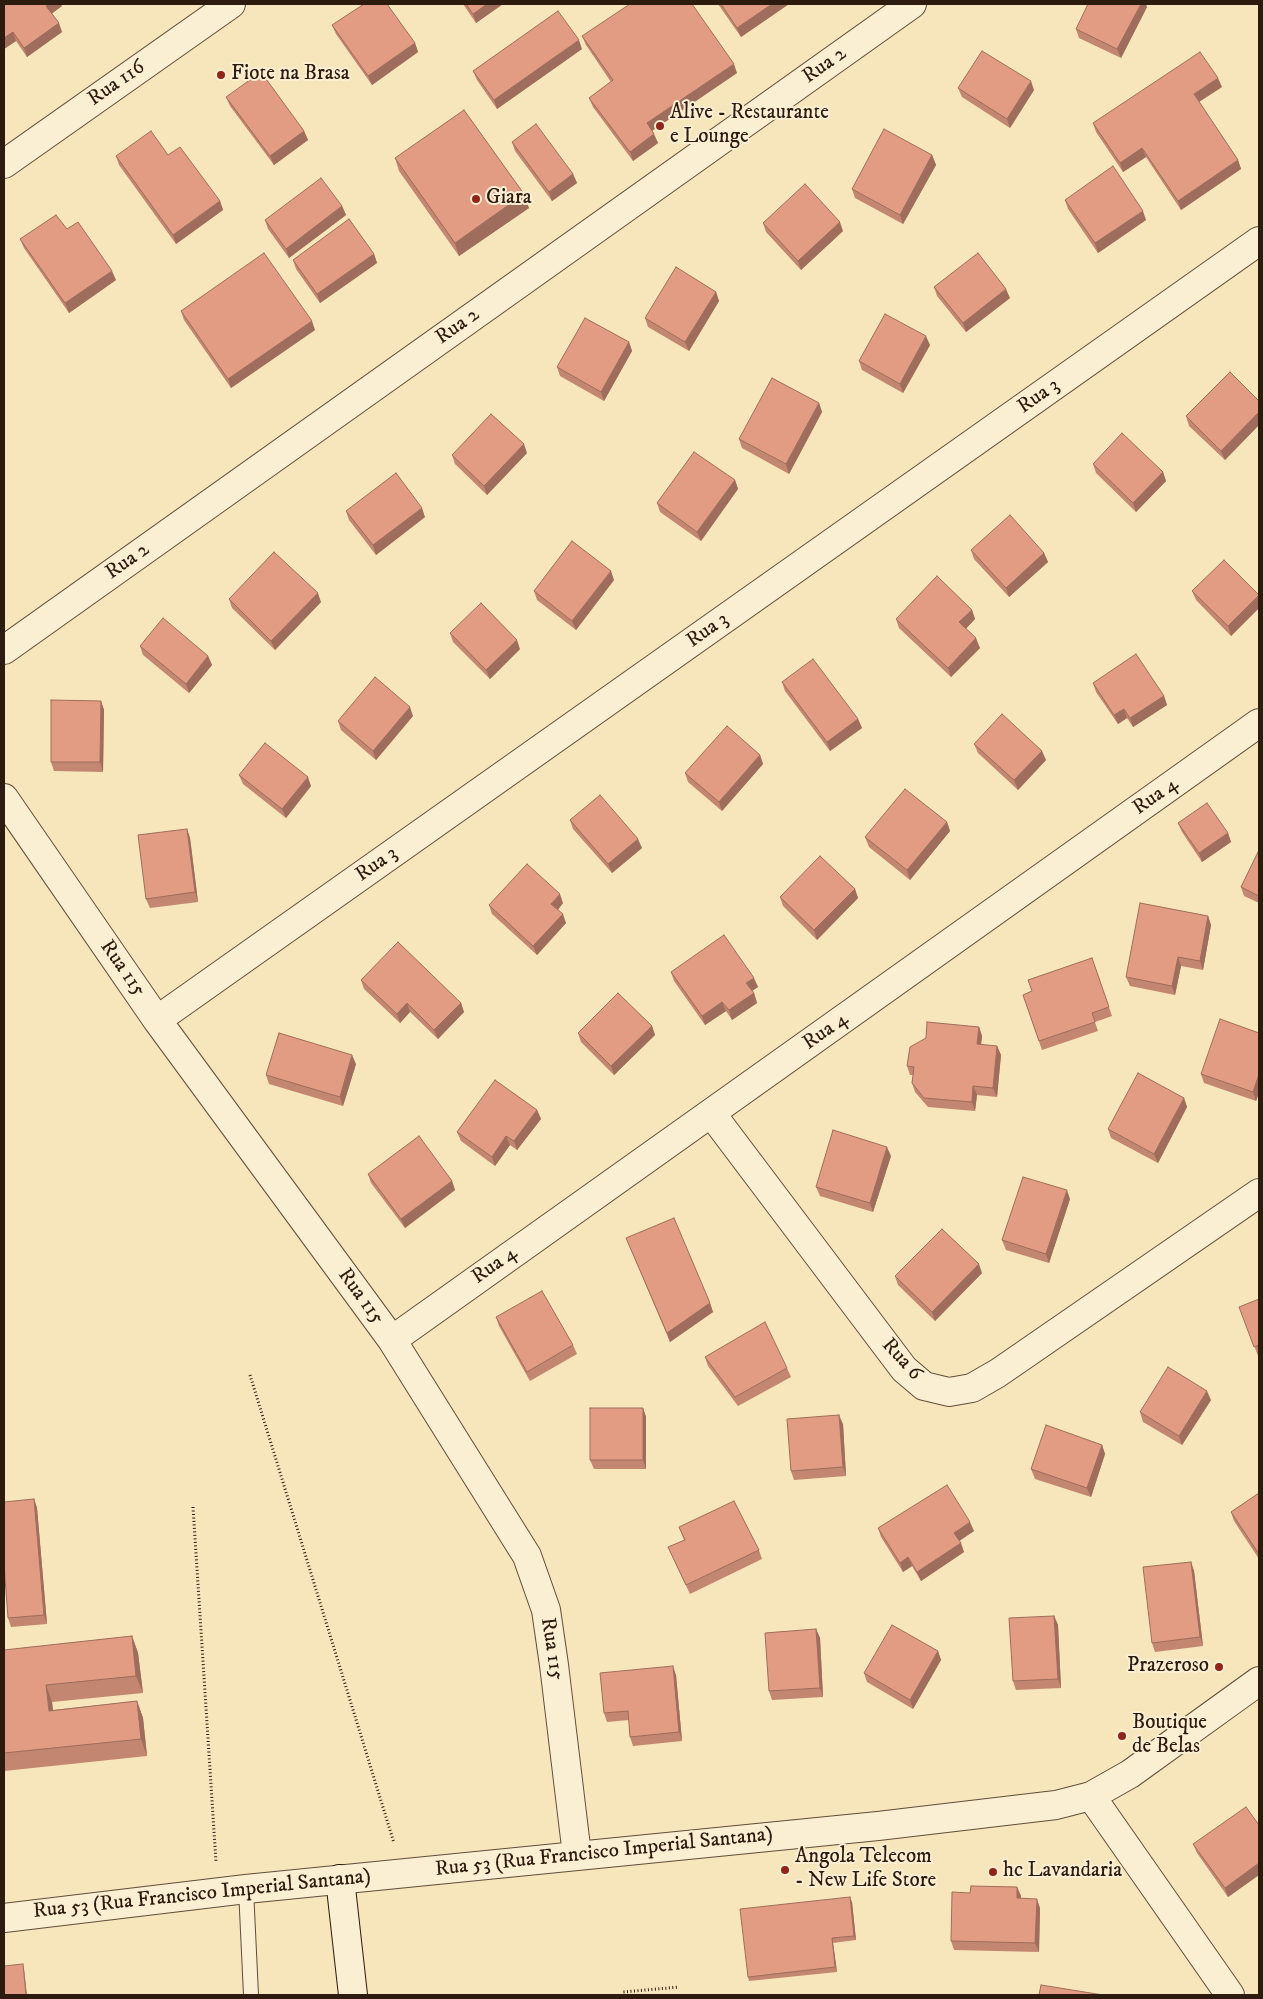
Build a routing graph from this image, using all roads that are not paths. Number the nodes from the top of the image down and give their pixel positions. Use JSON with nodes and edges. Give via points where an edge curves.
{"nodes":[{"id":1,"x":231,"y":4,"type":"edge"},
{"id":2,"x":912,"y":4,"type":"edge"},
{"id":3,"x":4,"y":164,"type":"edge"},
{"id":4,"x":1259,"y":241,"type":"edge"},
{"id":5,"x":4,"y":650,"type":"edge"},
{"id":6,"x":1259,"y":723,"type":"edge"},
{"id":7,"x":4,"y":798,"type":"edge"},
{"id":8,"x":157,"y":1020,"type":"junction"},
{"id":9,"x":711,"y":1113,"type":"junction"},
{"id":10,"x":1259,"y":1193,"type":"edge"},
{"id":11,"x":392,"y":1340,"type":"junction"},
{"id":12,"x":1259,"y":1681,"type":"edge"},
{"id":13,"x":1091,"y":1796,"type":"junction"},
{"id":14,"x":577,"y":1855,"type":"junction"},
{"id":15,"x":340,"y":1879,"type":"junction"},
{"id":16,"x":246,"y":1889,"type":"junction"},
{"id":17,"x":4,"y":1918,"type":"edge"},
{"id":18,"x":251,"y":1995,"type":"edge"},
{"id":19,"x":353,"y":1995,"type":"edge"},
{"id":20,"x":1230,"y":1995,"type":"edge"}],
"edges":[{"from":1,"to":3,"type":"street","name":"Rua 116"},
{"from":2,"to":5,"type":"street","name":"Rua 2"},
{"from":4,"to":8,"type":"street","name":"Rua 3"},
{"from":6,"to":9,"type":"street","name":"Rua 4"},
{"from":7,"to":8,"type":"street","name":"Rua 115"},
{"from":8,"to":11,"type":"street","name":"Rua 115"},
{"from":9,"to":10,"type":"street","name":"Rua 6","via":[[904,1369],[924,1386],[949,1392],[972,1388],[998,1373]]},
{"from":9,"to":11,"type":"street","name":"Rua 4"},
{"from":11,"to":14,"type":"street","name":"Rua 115","via":[[527,1556],[546,1610]]},
{"from":12,"to":13,"type":"street","name":"Rua 53 (Rua Francisco Imperial Santana)","via":[[1157,1756]]},
{"from":13,"to":14,"type":"street","name":"Rua 53 (Rua Francisco Imperial Santana)","via":[[1056,1805],[888,1825]]},
{"from":13,"to":20,"type":"street"},
{"from":14,"to":15,"type":"street","name":"Rua 53 (Rua Francisco Imperial Santana)"},
{"from":15,"to":16,"type":"street","name":"Rua 53 (Rua Francisco Imperial Santana)"},
{"from":15,"to":19,"type":"street"},
{"from":16,"to":17,"type":"street","name":"Rua 53 (Rua Francisco Imperial Santana)"},
{"from":16,"to":18,"type":"lane"}]}
